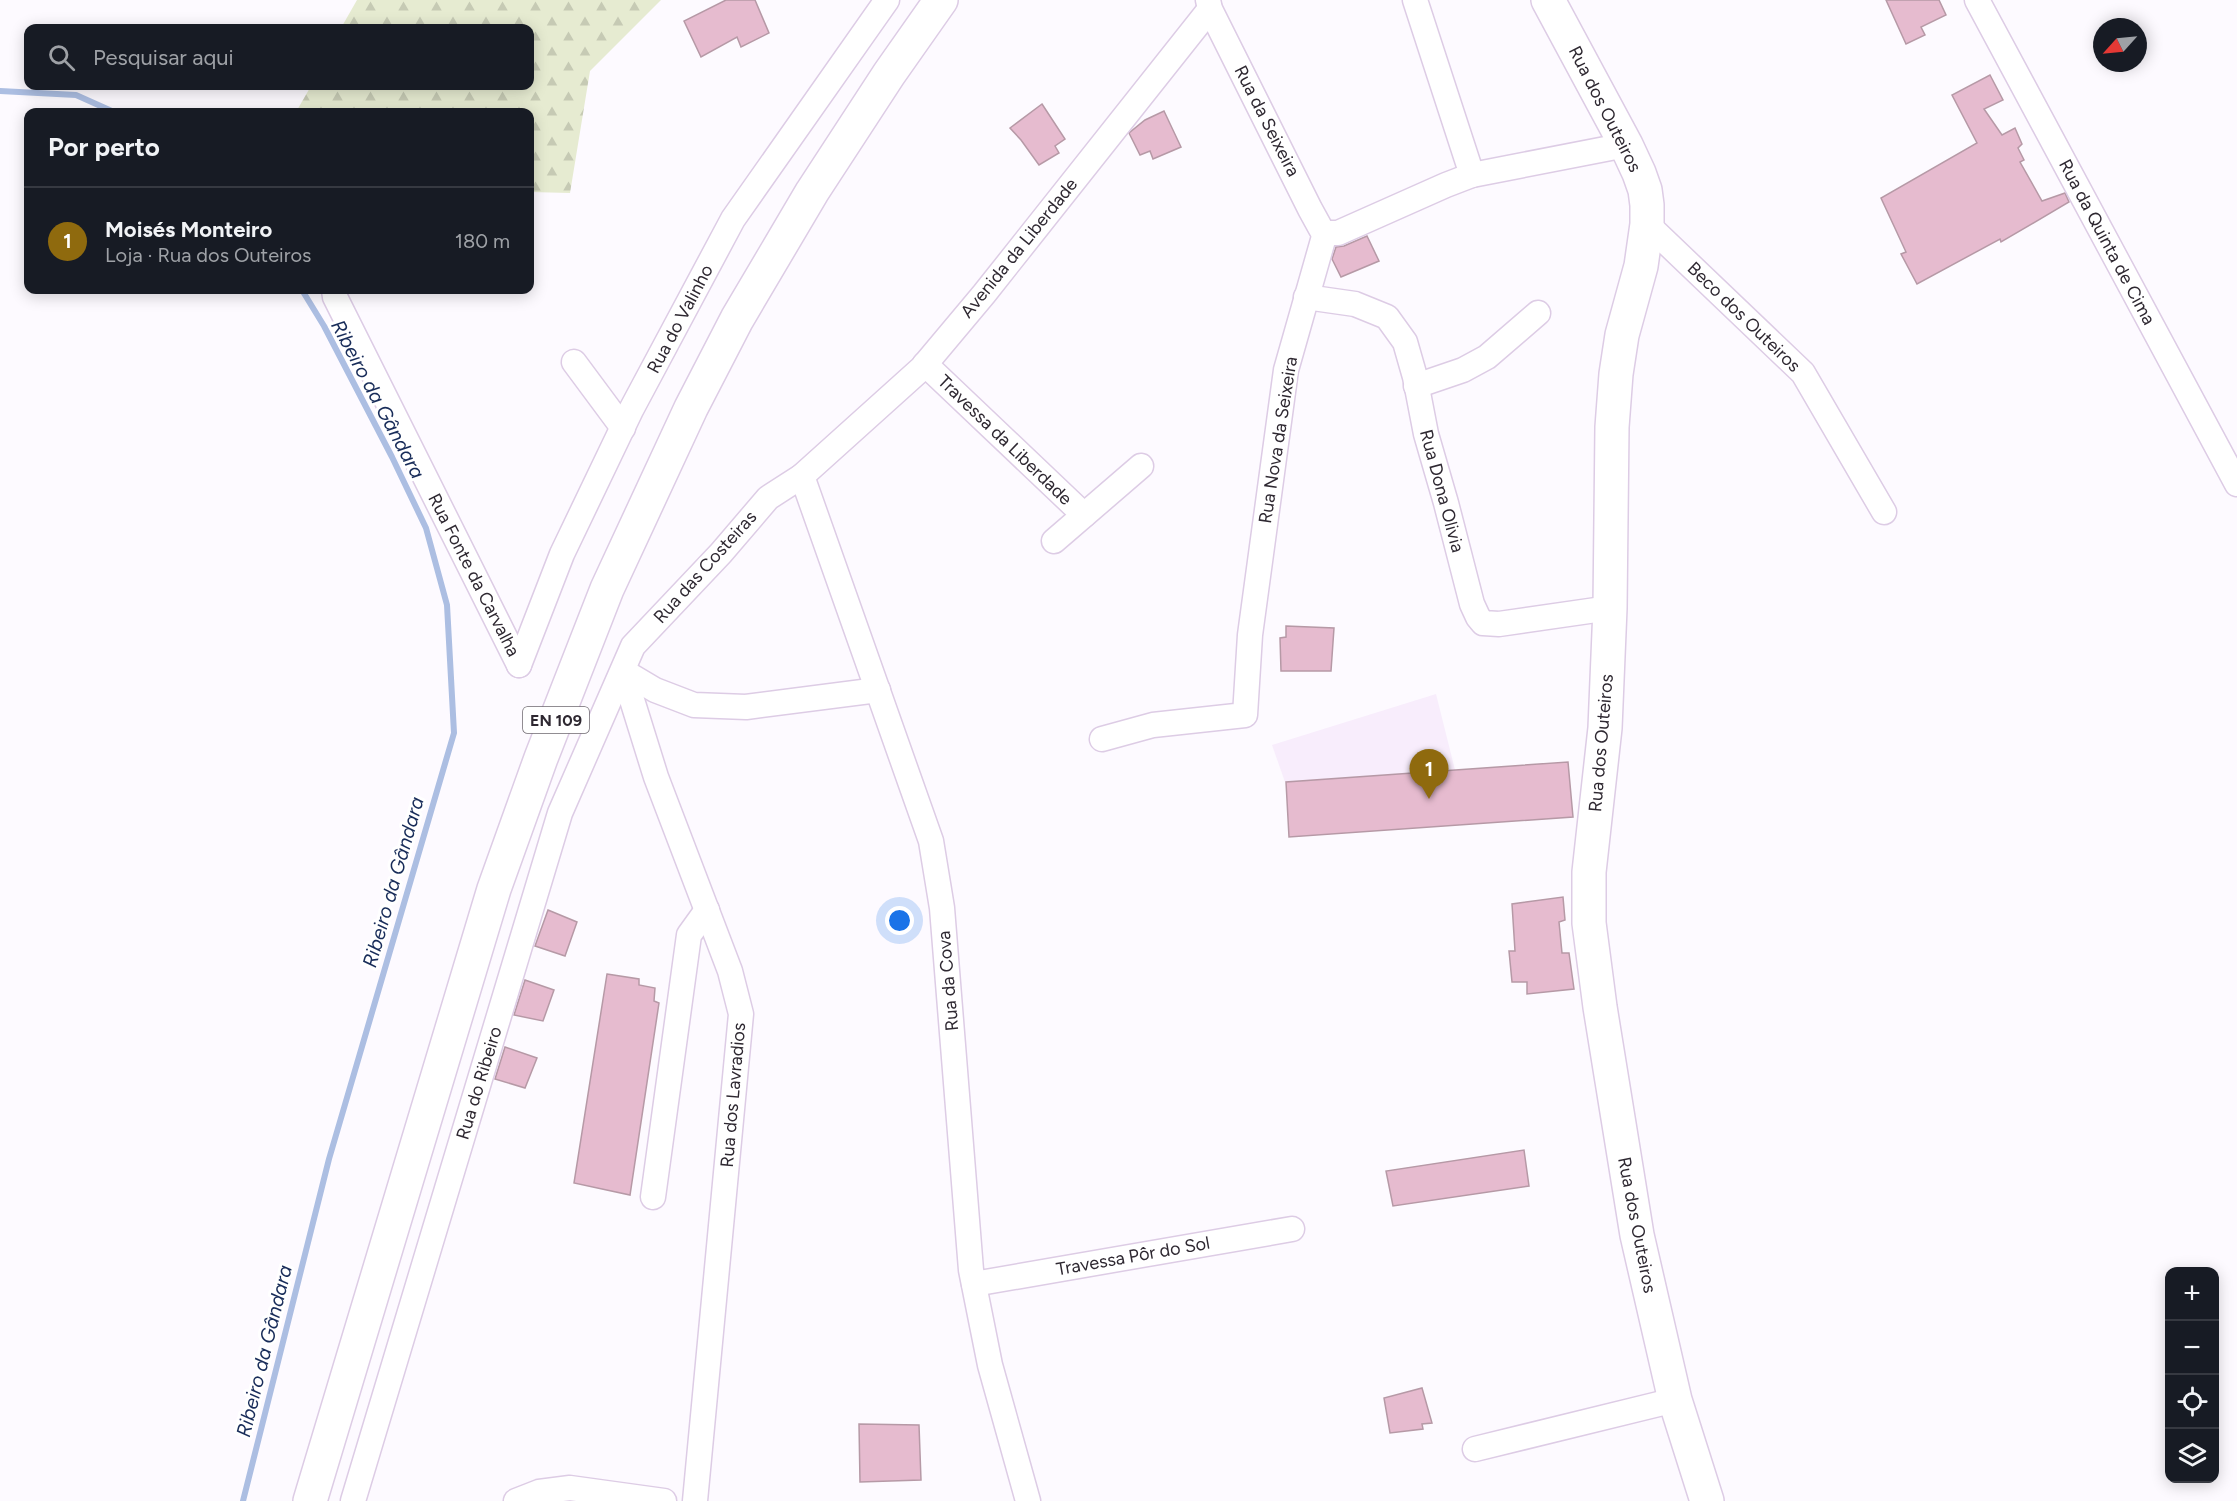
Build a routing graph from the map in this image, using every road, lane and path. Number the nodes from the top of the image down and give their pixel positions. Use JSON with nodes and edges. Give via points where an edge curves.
{"nodes":[{"id":1,"x":888,"y":0,"type":"edge"},
{"id":2,"x":941,"y":0,"type":"edge"},
{"id":3,"x":1415,"y":0,"type":"edge"},
{"id":4,"x":1548,"y":0,"type":"edge"},
{"id":5,"x":1977,"y":0,"type":"edge"},
{"id":6,"x":1209,"y":4,"type":"edge"},
{"id":7,"x":1626,"y":145,"type":"junction"},
{"id":8,"x":1472,"y":175,"type":"junction"},
{"id":9,"x":1647,"y":224,"type":"junction"},
{"id":10,"x":1325,"y":233,"type":"junction"},
{"id":11,"x":335,"y":294,"type":"edge"},
{"id":12,"x":1306,"y":297,"type":"junction"},
{"id":13,"x":1538,"y":313,"type":"dead end"},
{"id":14,"x":574,"y":362,"type":"dead end"},
{"id":15,"x":925,"y":364,"type":"junction"},
{"id":16,"x":1416,"y":386,"type":"junction"},
{"id":17,"x":623,"y":428,"type":"junction"},
{"id":18,"x":1141,"y":466,"type":"dead end"},
{"id":19,"x":802,"y":476,"type":"junction"},
{"id":20,"x":2237,"y":484,"type":"edge"},
{"id":21,"x":1884,"y":512,"type":"dead end"},
{"id":22,"x":1084,"y":515,"type":"junction"},
{"id":23,"x":1054,"y":541,"type":"dead end"},
{"id":24,"x":1610,"y":608,"type":"junction"},
{"id":25,"x":519,"y":665,"type":"joint"},
{"id":26,"x":622,"y":671,"type":"junction"},
{"id":27,"x":878,"y":690,"type":"junction"},
{"id":28,"x":1102,"y":739,"type":"dead end"},
{"id":29,"x":707,"y":910,"type":"junction"},
{"id":30,"x":653,"y":1197,"type":"dead end"},
{"id":31,"x":1292,"y":1229,"type":"dead end"},
{"id":32,"x":974,"y":1284,"type":"junction"},
{"id":33,"x":1675,"y":1400,"type":"junction"},
{"id":34,"x":1475,"y":1449,"type":"dead end"},
{"id":35,"x":310,"y":1501,"type":"edge"},
{"id":36,"x":353,"y":1501,"type":"edge"},
{"id":37,"x":516,"y":1501,"type":"edge"},
{"id":38,"x":664,"y":1501,"type":"edge"},
{"id":39,"x":695,"y":1501,"type":"edge"},
{"id":40,"x":1028,"y":1501,"type":"edge"},
{"id":41,"x":1707,"y":1501,"type":"edge"}],
"edges":[{"from":1,"to":17,"type":"street","name":"Rua do Valinho","via":[[733,219]]},
{"from":2,"to":35,"type":"main road","number":"EN 109","via":[[812,192],[737,319],[607,589],[494,889]]},
{"from":3,"to":8,"type":"street"},
{"from":4,"to":7,"type":"main road","name":"Rua dos Outeiros"},
{"from":5,"to":20,"type":"street","name":"Rua da Quinta de Cima"},
{"from":6,"to":10,"type":"street","name":"Rua da Seixeira"},
{"from":6,"to":15,"type":"street","name":"Avenida da Liberdade"},
{"from":7,"to":8,"type":"street"},
{"from":7,"to":9,"type":"main road","name":"Rua dos Outeiros","via":[[1645,190]]},
{"from":8,"to":10,"type":"street","via":[[1338,233]]},
{"from":9,"to":21,"type":"street","name":"Beco dos Outeiros","via":[[1803,374]]},
{"from":9,"to":24,"type":"main road","name":"Rua dos Outeiros","via":[[1616,374],[1611,438]]},
{"from":10,"to":12,"type":"street","name":"Rua Nova da Seixeira"},
{"from":11,"to":25,"type":"street","name":"Rua Fonte da Carvalha"},
{"from":12,"to":16,"type":"street","name":"Rua Dona Olivia","via":[[1355,304],[1387,317],[1405,342]]},
{"from":12,"to":28,"type":"street","name":"Rua Nova da Seixeira","via":[[1286,370],[1250,635],[1245,715],[1153,725]]},
{"from":13,"to":16,"type":"street","via":[[1487,357]]},
{"from":14,"to":17,"type":"street"},
{"from":15,"to":19,"type":"street","name":"Avenida da Liberdade"},
{"from":15,"to":22,"type":"street","name":"Travessa da Liberdade"},
{"from":16,"to":24,"type":"street","name":"Rua Dona Olivia","via":[[1472,604],[1483,623]]},
{"from":17,"to":25,"type":"street","name":"Rua do Valinho","via":[[562,554]]},
{"from":18,"to":22,"type":"street","name":"Travessa da Liberdade"},
{"from":19,"to":26,"type":"street","name":"Rua das Costeiras","via":[[768,498],[633,646]]},
{"from":19,"to":27,"type":"street","name":"Rua da Cova"},
{"from":22,"to":23,"type":"street","name":"Travessa da Liberdade"},
{"from":24,"to":33,"type":"main road","name":"Rua dos Outeiros","via":[[1605,728],[1589,872],[1589,923],[1631,1204]]},
{"from":26,"to":27,"type":"street","via":[[655,690],[694,705],[746,707]]},
{"from":26,"to":29,"type":"street","name":"Rua dos Lavradios","via":[[656,777]]},
{"from":26,"to":36,"type":"street","name":"Rua do Ribeiro","via":[[560,813]]},
{"from":27,"to":32,"type":"street","name":"Rua da Cova","via":[[931,841],[942,908]]},
{"from":29,"to":30,"type":"street","via":[[689,935]]},
{"from":29,"to":39,"type":"street","name":"Rua dos Lavradios","via":[[741,1014]]},
{"from":31,"to":32,"type":"street","name":"Travessa Pôr do Sol"},
{"from":32,"to":40,"type":"street","name":"Rua da Cova","via":[[990,1365]]},
{"from":33,"to":34,"type":"street"},
{"from":33,"to":41,"type":"main road","name":"Rua dos Outeiros"},
{"from":37,"to":38,"type":"street","via":[[539,1492],[570,1488]]}]}
